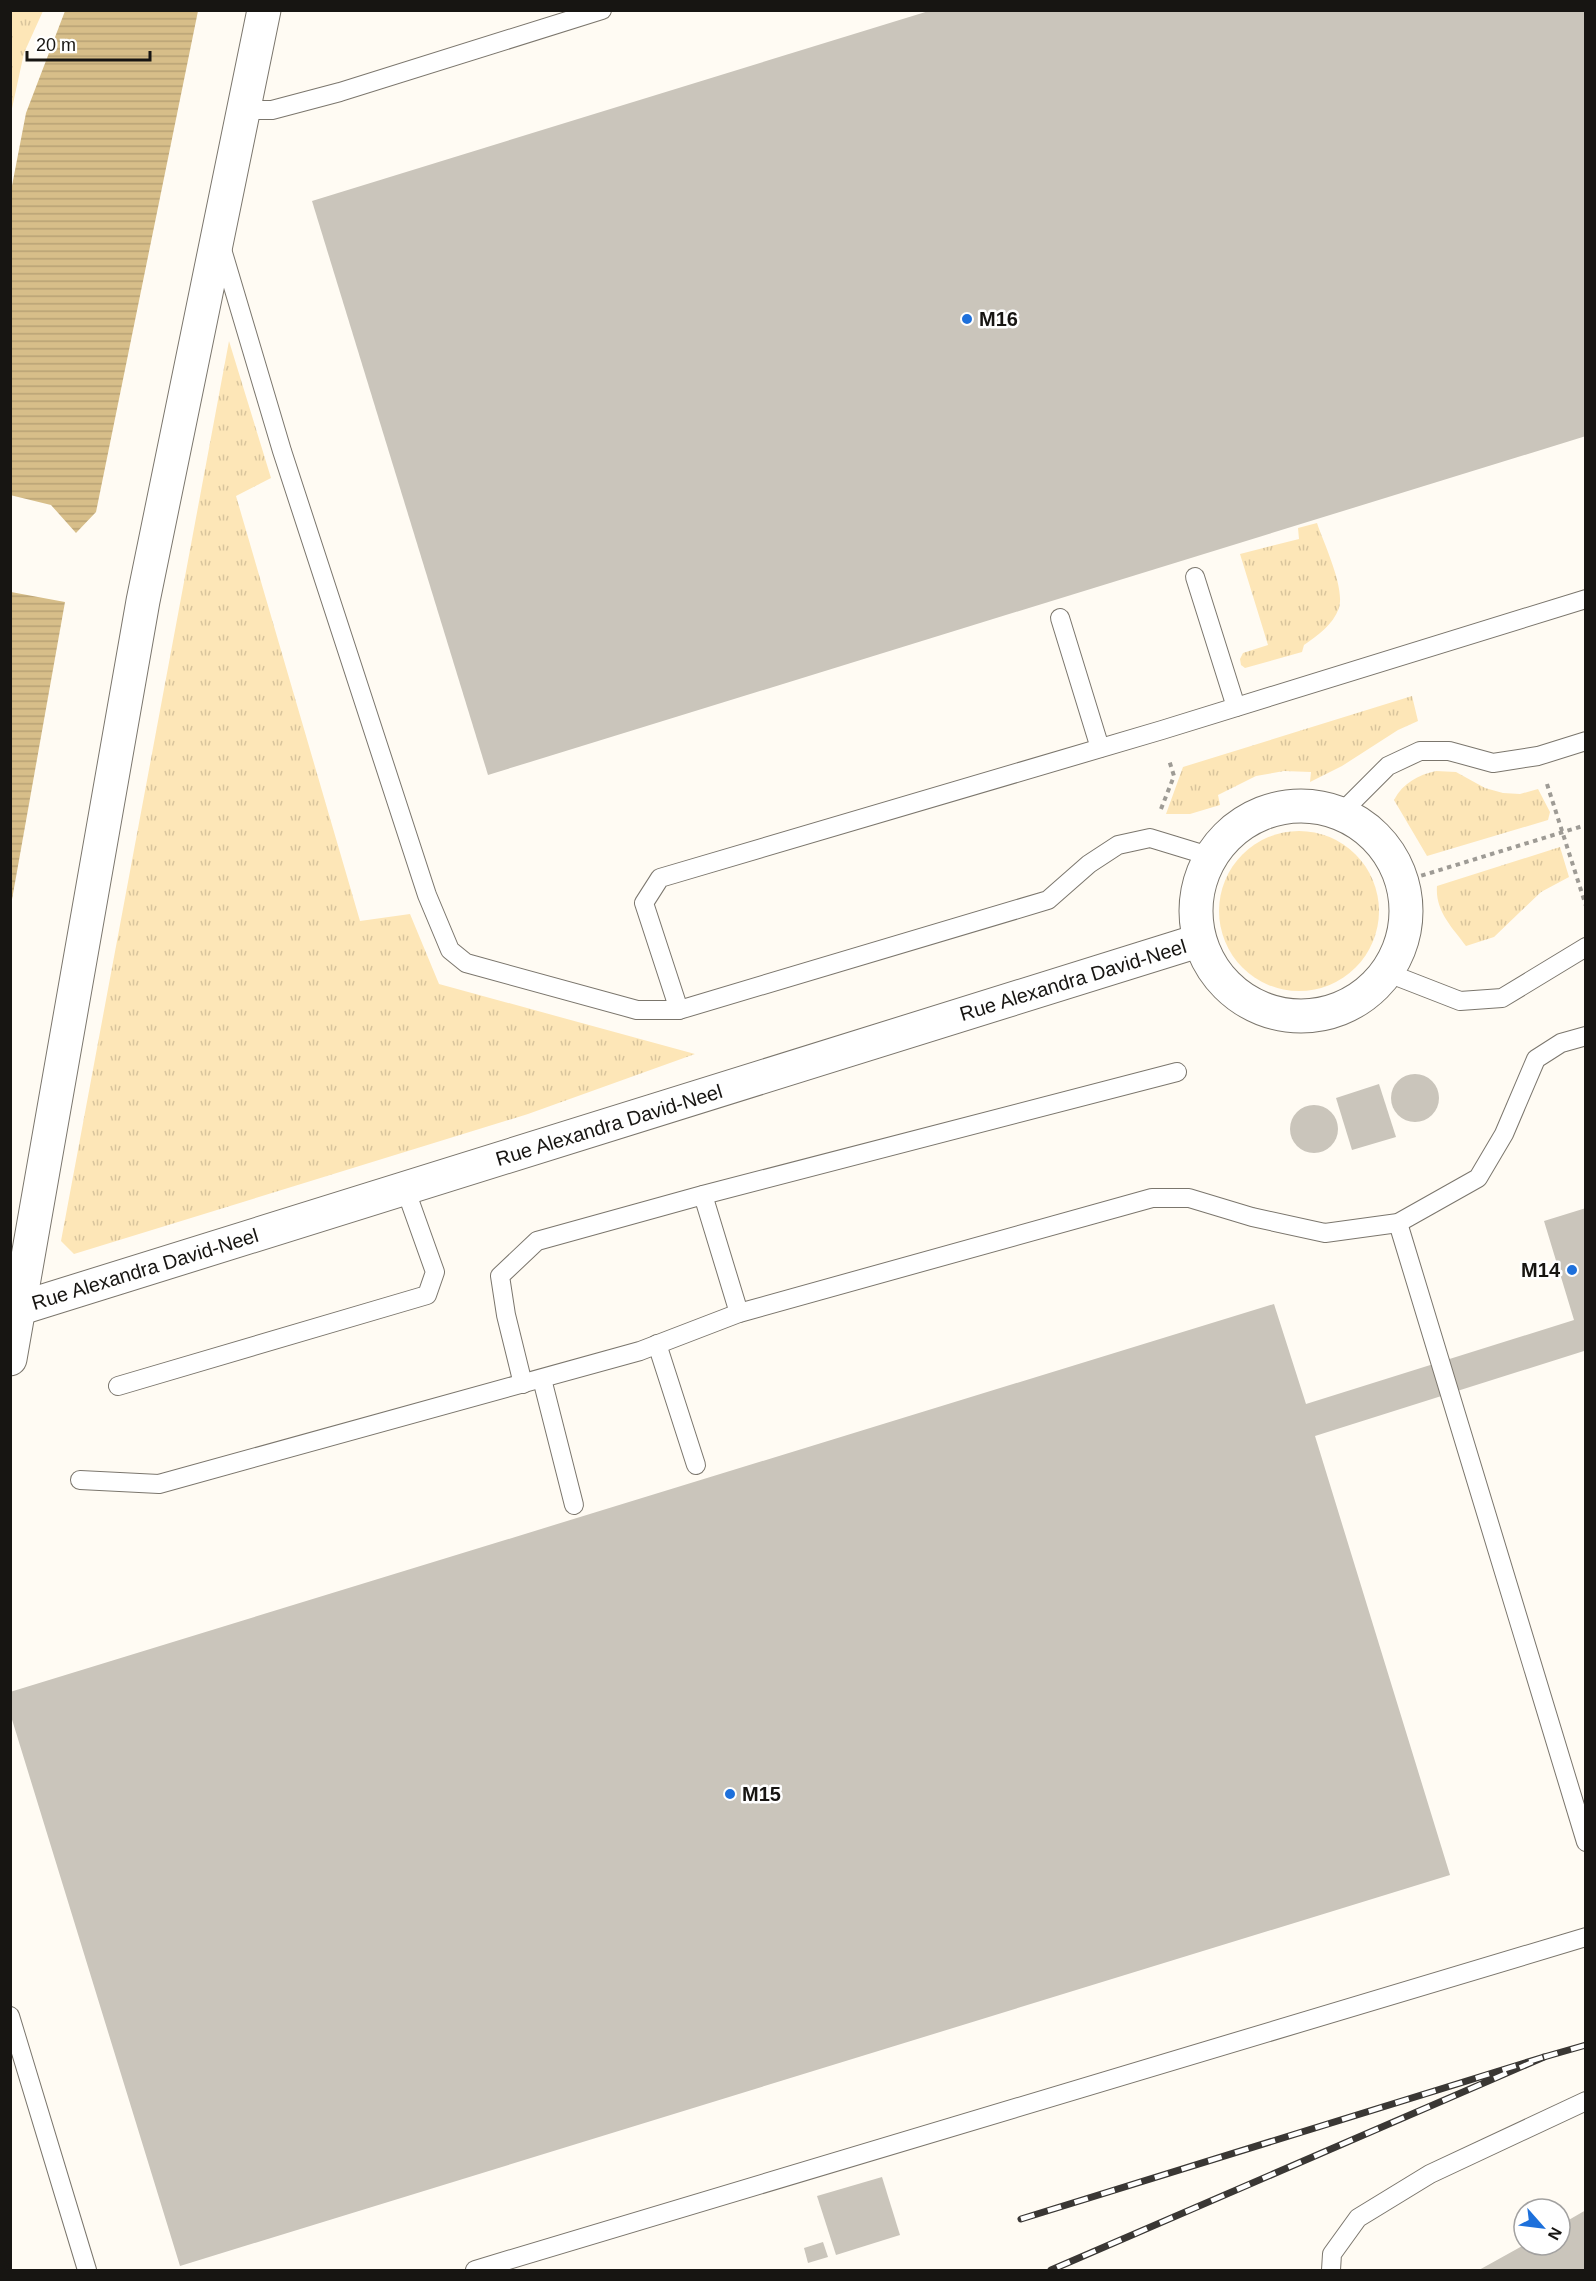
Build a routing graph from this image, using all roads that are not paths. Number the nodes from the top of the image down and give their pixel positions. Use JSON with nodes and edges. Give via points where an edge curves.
{"nodes":[{"id":1,"x":264,"y":10,"type":"edge"},
{"id":2,"x":602,"y":10,"type":"edge"},
{"id":3,"x":244,"y":110,"type":"junction"},
{"id":4,"x":218,"y":236,"type":"junction"},
{"id":5,"x":1195,"y":578,"type":"dead end"},
{"id":6,"x":1586,"y":598,"type":"edge"},
{"id":7,"x":1060,"y":618,"type":"dead end"},
{"id":8,"x":1236,"y":707,"type":"junction"},
{"id":9,"x":1586,"y":741,"type":"edge"},
{"id":10,"x":1100,"y":748,"type":"junction"},
{"id":11,"x":1342,"y":812,"type":"junction"},
{"id":12,"x":1209,"y":856,"type":"junction"},
{"id":13,"x":1198,"y":941,"type":"junction"},
{"id":14,"x":1586,"y":947,"type":"edge"},
{"id":15,"x":1388,"y":973,"type":"junction"},
{"id":16,"x":679,"y":1010,"type":"junction"},
{"id":17,"x":1586,"y":1036,"type":"edge"},
{"id":18,"x":1177,"y":1072,"type":"dead end"},
{"id":19,"x":405,"y":1188,"type":"junction"},
{"id":20,"x":703,"y":1195,"type":"junction"},
{"id":21,"x":1398,"y":1223,"type":"junction"},
{"id":22,"x":21,"y":1308,"type":"junction"},
{"id":23,"x":739,"y":1313,"type":"junction"},
{"id":24,"x":657,"y":1344,"type":"junction"},
{"id":25,"x":10,"y":1359,"type":"edge"},
{"id":26,"x":542,"y":1379,"type":"junction"},
{"id":27,"x":524,"y":1384,"type":"junction"},
{"id":28,"x":118,"y":1386,"type":"dead end"},
{"id":29,"x":696,"y":1465,"type":"dead end"},
{"id":30,"x":80,"y":1480,"type":"dead end"},
{"id":31,"x":574,"y":1505,"type":"dead end"},
{"id":32,"x":1586,"y":1842,"type":"edge"},
{"id":33,"x":1586,"y":1937,"type":"edge"},
{"id":34,"x":10,"y":2016,"type":"edge"},
{"id":35,"x":1586,"y":2101,"type":"edge"},
{"id":36,"x":87,"y":2271,"type":"edge"},
{"id":37,"x":475,"y":2271,"type":"edge"},
{"id":38,"x":1331,"y":2271,"type":"edge"}],
"edges":[{"from":1,"to":3,"type":"street"},
{"from":2,"to":3,"type":"lane","via":[[340,92],[272,110]]},
{"from":3,"to":4,"type":"street"},
{"from":4,"to":16,"type":"lane","via":[[282,451],[428,895],[450,950],[466,963],[637,1010]]},
{"from":4,"to":22,"type":"street","via":[[143,601]]},
{"from":5,"to":8,"type":"lane"},
{"from":6,"to":8,"type":"lane"},
{"from":7,"to":10,"type":"lane"},
{"from":8,"to":10,"type":"lane"},
{"from":9,"to":11,"type":"lane","via":[[1538,756],[1493,762],[1449,751],[1420,751],[1388,766]]},
{"from":10,"to":16,"type":"lane","via":[[660,878],[644,903]]},
{"from":11,"to":12,"type":"street","name":"Rue Alexandra David-Neel","via":[[1295,804],[1249,818]]},
{"from":11,"to":15,"type":"street","name":"Rue Alexandra David-Neel","via":[[1381,840],[1404,881],[1406,929]]},
{"from":12,"to":13,"type":"street","name":"Rue Alexandra David-Neel","via":[[1196,894]]},
{"from":12,"to":16,"type":"lane","via":[[1150,838],[1118,845],[1048,900]]},
{"from":13,"to":15,"type":"street","name":"Rue Alexandra David-Neel","via":[[1221,983],[1266,1013],[1307,1018],[1353,1005]]},
{"from":13,"to":19,"type":"street","name":"Rue Alexandra David-Neel"},
{"from":14,"to":15,"type":"lane","via":[[1502,998],[1460,1001]]},
{"from":17,"to":21,"type":"lane","via":[[1561,1043],[1536,1059],[1504,1134],[1478,1178]]},
{"from":18,"to":20,"type":"lane"},
{"from":19,"to":22,"type":"street","name":"Rue Alexandra David-Neel"},
{"from":19,"to":28,"type":"lane","via":[[435,1272],[427,1295]]},
{"from":20,"to":23,"type":"lane"},
{"from":20,"to":27,"type":"lane","via":[[537,1241],[500,1276]]},
{"from":21,"to":23,"type":"lane","via":[[1325,1233],[1189,1198],[1152,1198]]},
{"from":21,"to":32,"type":"lane"},
{"from":22,"to":25,"type":"street"},
{"from":23,"to":24,"type":"lane"},
{"from":24,"to":26,"type":"lane"},
{"from":24,"to":29,"type":"lane"},
{"from":26,"to":27,"type":"lane"},
{"from":26,"to":31,"type":"lane"},
{"from":27,"to":30,"type":"lane","via":[[159,1484]]},
{"from":33,"to":37,"type":"lane"},
{"from":34,"to":36,"type":"lane"},
{"from":35,"to":38,"type":"lane","via":[[1430,2174],[1358,2218],[1332,2254]]}]}
